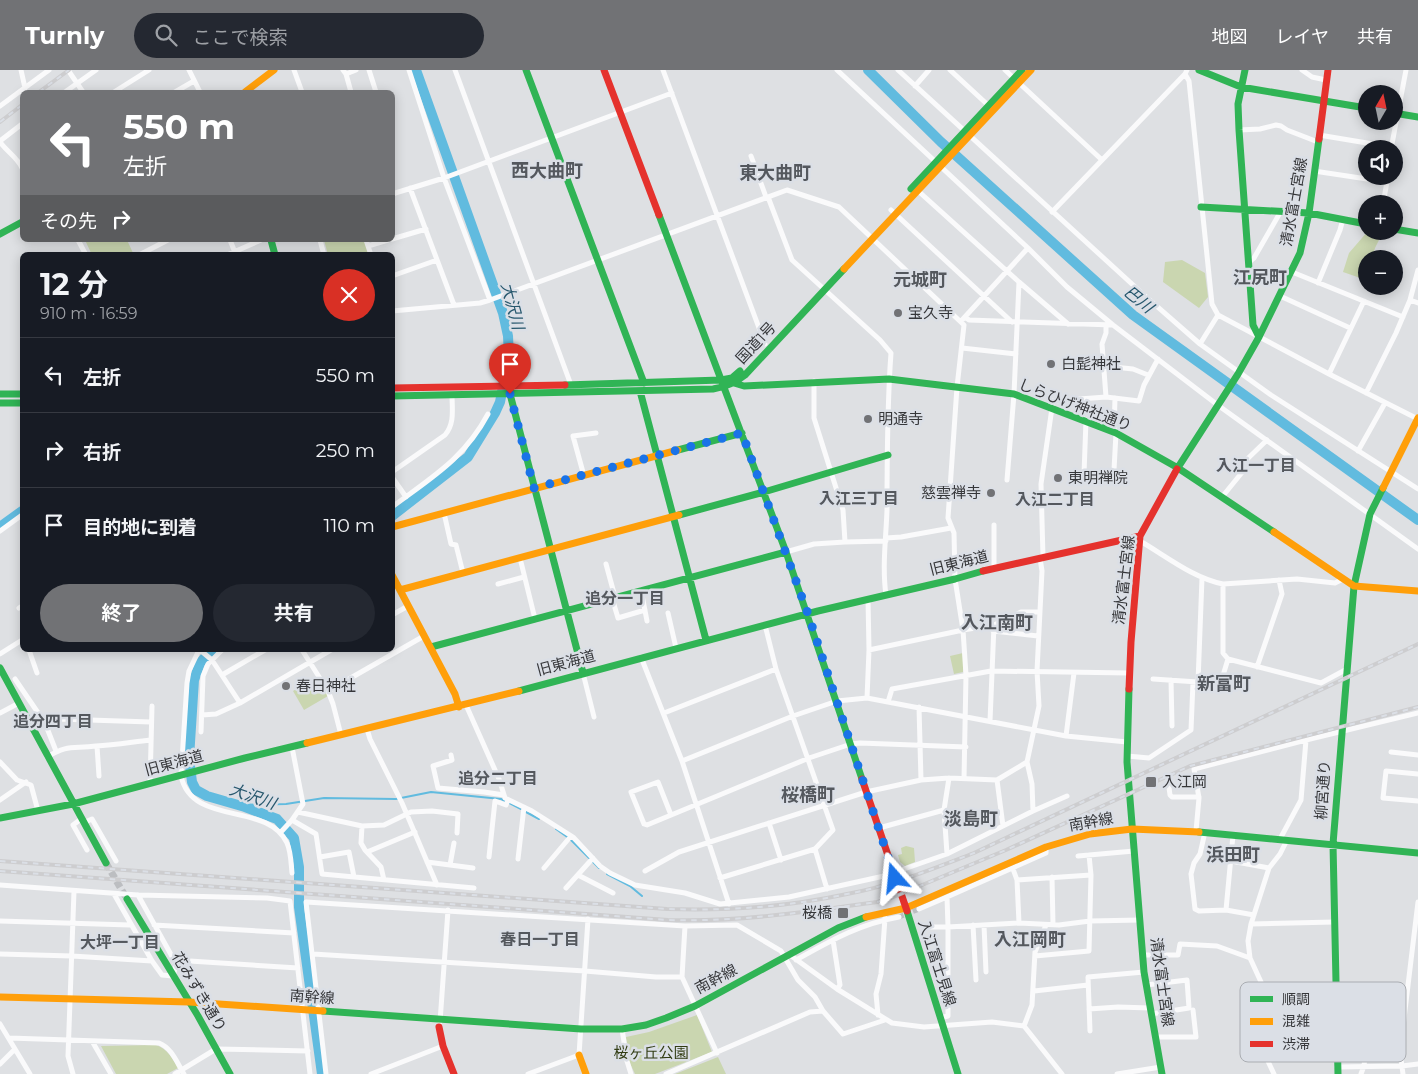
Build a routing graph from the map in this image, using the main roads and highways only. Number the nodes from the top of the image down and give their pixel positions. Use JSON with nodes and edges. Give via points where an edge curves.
{"nodes":[{"id":1,"x":274,"y":70,"type":"edge"},
{"id":2,"x":526,"y":70,"type":"edge"},
{"id":3,"x":604,"y":70,"type":"edge"},
{"id":4,"x":1022,"y":70,"type":"edge"},
{"id":5,"x":1031,"y":70,"type":"edge"},
{"id":6,"x":1199,"y":70,"type":"edge"},
{"id":7,"x":1245,"y":70,"type":"edge"},
{"id":8,"x":1328,"y":70,"type":"edge"},
{"id":9,"x":1016,"y":81,"type":"junction"},
{"id":10,"x":1241,"y":87,"type":"junction"},
{"id":11,"x":248,"y":90,"type":"edge"},
{"id":12,"x":1323,"y":101,"type":"junction"},
{"id":13,"x":1358,"y":107,"type":"edge"},
{"id":14,"x":1403,"y":114,"type":"edge"},
{"id":15,"x":1418,"y":117,"type":"edge"},
{"id":16,"x":966,"y":136,"type":"junction"},
{"id":17,"x":1201,"y":207,"type":"road end"},
{"id":18,"x":1245,"y":208,"type":"junction"},
{"id":19,"x":1309,"y":213,"type":"junction"},
{"id":20,"x":1358,"y":222,"type":"edge"},
{"id":21,"x":20,"y":223,"type":"edge"},
{"id":22,"x":1403,"y":230,"type":"edge"},
{"id":23,"x":1418,"y":233,"type":"edge"},
{"id":24,"x":0,"y":234,"type":"edge"},
{"id":25,"x":822,"y":288,"type":"junction"},
{"id":26,"x":1259,"y":337,"type":"junction"},
{"id":27,"x":721,"y":380,"type":"junction"},
{"id":28,"x":733,"y":381,"type":"junction"},
{"id":29,"x":644,"y":383,"type":"junction"},
{"id":30,"x":395,"y":388,"type":"edge"},
{"id":31,"x":724,"y":388,"type":"junction"},
{"id":32,"x":498,"y":390,"type":"junction"},
{"id":33,"x":508,"y":391,"type":"junction"},
{"id":34,"x":640,"y":391,"type":"junction"},
{"id":35,"x":0,"y":394,"type":"edge"},
{"id":36,"x":20,"y":394,"type":"edge"},
{"id":37,"x":395,"y":396,"type":"edge"},
{"id":38,"x":0,"y":403,"type":"edge"},
{"id":39,"x":20,"y":403,"type":"edge"},
{"id":40,"x":1418,"y":419,"type":"edge"},
{"id":41,"x":742,"y":433,"type":"junction"},
{"id":42,"x":888,"y":456,"type":"road end"},
{"id":43,"x":657,"y":457,"type":"junction"},
{"id":44,"x":1178,"y":468,"type":"junction"},
{"id":45,"x":534,"y":488,"type":"junction"},
{"id":46,"x":764,"y":492,"type":"junction"},
{"id":47,"x":673,"y":517,"type":"junction"},
{"id":48,"x":395,"y":527,"type":"edge"},
{"id":49,"x":1140,"y":538,"type":"junction"},
{"id":50,"x":551,"y":550,"type":"junction"},
{"id":51,"x":786,"y":552,"type":"junction"},
{"id":52,"x":690,"y":577,"type":"junction"},
{"id":53,"x":395,"y":580,"type":"edge"},
{"id":54,"x":1354,"y":586,"type":"junction"},
{"id":55,"x":400,"y":590,"type":"junction"},
{"id":56,"x":1418,"y":591,"type":"edge"},
{"id":57,"x":568,"y":610,"type":"junction"},
{"id":58,"x":808,"y":614,"type":"junction"},
{"id":59,"x":706,"y":640,"type":"junction"},
{"id":60,"x":431,"y":647,"type":"junction"},
{"id":61,"x":0,"y":668,"type":"edge"},
{"id":62,"x":583,"y":673,"type":"junction"},
{"id":63,"x":463,"y":706,"type":"junction"},
{"id":64,"x":72,"y":804,"type":"junction"},
{"id":65,"x":0,"y":818,"type":"edge"},
{"id":66,"x":1132,"y":829,"type":"junction"},
{"id":67,"x":1333,"y":844,"type":"junction"},
{"id":68,"x":1418,"y":853,"type":"edge"},
{"id":69,"x":106,"y":863,"type":"tunnel mouth"},
{"id":70,"x":128,"y":899,"type":"tunnel mouth"},
{"id":71,"x":906,"y":908,"type":"junction"},
{"id":72,"x":1335,"y":982,"type":"edge"},
{"id":73,"x":0,"y":997,"type":"edge"},
{"id":74,"x":189,"y":1002,"type":"junction"},
{"id":75,"x":440,"y":1027,"type":"road end"},
{"id":76,"x":579,"y":1054,"type":"road end"},
{"id":77,"x":1161,"y":1071,"type":"edge"},
{"id":78,"x":230,"y":1074,"type":"edge"},
{"id":79,"x":454,"y":1074,"type":"edge"},
{"id":80,"x":586,"y":1074,"type":"edge"},
{"id":81,"x":958,"y":1074,"type":"edge"}],
"edges":[{"from":1,"to":11,"type":"main road"},
{"from":2,"to":29,"type":"main road"},
{"from":3,"to":27,"type":"main road","name":"入江富士見線"},
{"from":4,"to":9,"type":"main road","name":"国道1号"},
{"from":5,"to":9,"type":"main road","name":"国道1号"},
{"from":6,"to":10,"type":"main road"},
{"from":7,"to":10,"type":"main road"},
{"from":8,"to":12,"type":"main road","name":"清水富士宮線"},
{"from":9,"to":16,"type":"main road","name":"国道1号"},
{"from":9,"to":16,"type":"main road","name":"国道1号","via":[[989,106]]},
{"from":10,"to":12,"type":"main road"},
{"from":10,"to":18,"type":"main road","via":[[1238,104]]},
{"from":12,"to":13,"type":"main road"},
{"from":12,"to":19,"type":"main road","name":"清水富士宮線"},
{"from":14,"to":15,"type":"main road"},
{"from":16,"to":25,"type":"main road","name":"国道1号"},
{"from":17,"to":18,"type":"main road"},
{"from":18,"to":19,"type":"main road"},
{"from":18,"to":26,"type":"main road","via":[[1253,325]]},
{"from":19,"to":20,"type":"main road"},
{"from":19,"to":26,"type":"main road","name":"清水富士宮線","via":[[1303,245]]},
{"from":21,"to":24,"type":"main road"},
{"from":22,"to":23,"type":"main road"},
{"from":25,"to":28,"type":"main road","name":"国道1号"},
{"from":25,"to":28,"type":"main road","name":"国道1号","via":[[745,375]]},
{"from":26,"to":44,"type":"main road","name":"清水富士宮線","via":[[1220,405]]},
{"from":27,"to":28,"type":"main road","name":"国道1号"},
{"from":27,"to":29,"type":"main road","name":"国道1号"},
{"from":27,"to":31,"type":"main road","name":"入江富士見線"},
{"from":28,"to":31,"type":"main road","name":"国道1号"},
{"from":28,"to":44,"type":"main road","name":"しらひげ神社通り","via":[[744,386],[889,379],[1014,394],[1115,432]]},
{"from":29,"to":33,"type":"main road","name":"国道1号"},
{"from":30,"to":32,"type":"main road","name":"国道1号"},
{"from":31,"to":34,"type":"main road","name":"国道1号"},
{"from":31,"to":41,"type":"main road","name":"入江富士見線"},
{"from":32,"to":33,"type":"main road","name":"国道1号"},
{"from":32,"to":37,"type":"main road","name":"国道1号"},
{"from":33,"to":34,"type":"main road","name":"国道1号"},
{"from":33,"to":45,"type":"main road"},
{"from":34,"to":43,"type":"main road"},
{"from":35,"to":36,"type":"main road"},
{"from":38,"to":39,"type":"main road"},
{"from":40,"to":54,"type":"main road","name":"柳宮通り","via":[[1371,512]]},
{"from":41,"to":43,"type":"main road"},
{"from":41,"to":46,"type":"main road","name":"入江富士見線"},
{"from":42,"to":46,"type":"main road"},
{"from":43,"to":45,"type":"main road"},
{"from":43,"to":47,"type":"main road"},
{"from":44,"to":49,"type":"main road","name":"清水富士宮線"},
{"from":44,"to":54,"type":"main road","name":"しらひげ神社通り"},
{"from":45,"to":48,"type":"main road"},
{"from":45,"to":50,"type":"main road"},
{"from":46,"to":47,"type":"main road"},
{"from":46,"to":51,"type":"main road","name":"入江富士見線"},
{"from":47,"to":50,"type":"main road"},
{"from":47,"to":52,"type":"main road"},
{"from":49,"to":58,"type":"main road","name":"旧東海道","via":[[994,568]]},
{"from":49,"to":66,"type":"main road","name":"清水富士宮線","via":[[1127,742]]},
{"from":50,"to":55,"type":"main road"},
{"from":50,"to":57,"type":"main road"},
{"from":51,"to":52,"type":"main road"},
{"from":51,"to":58,"type":"main road","name":"入江富士見線"},
{"from":52,"to":57,"type":"main road"},
{"from":52,"to":59,"type":"main road"},
{"from":53,"to":55,"type":"main road"},
{"from":54,"to":56,"type":"main road"},
{"from":54,"to":67,"type":"main road","name":"柳宮通り"},
{"from":55,"to":60,"type":"main road"},
{"from":57,"to":60,"type":"main road"},
{"from":57,"to":62,"type":"main road"},
{"from":58,"to":59,"type":"main road","name":"旧東海道"},
{"from":58,"to":71,"type":"main road","name":"入江富士見線"},
{"from":59,"to":62,"type":"main road","name":"旧東海道"},
{"from":60,"to":63,"type":"main road"},
{"from":61,"to":64,"type":"main road"},
{"from":62,"to":63,"type":"main road","name":"旧東海道"},
{"from":63,"to":64,"type":"main road","name":"旧東海道","via":[[245,758]]},
{"from":64,"to":65,"type":"main road","name":"旧東海道"},
{"from":64,"to":69,"type":"main road"},
{"from":66,"to":67,"type":"main road","name":"南幹線","via":[[1196,831]]},
{"from":66,"to":71,"type":"main road","name":"南幹線","via":[[1090,834],[1046,847]]},
{"from":66,"to":77,"type":"main road","name":"清水富士宮線","via":[[1144,972]]},
{"from":67,"to":68,"type":"main road","name":"南幹線"},
{"from":67,"to":72,"type":"main road","name":"柳宮通り"},
{"from":70,"to":74,"type":"main road","name":"花みずき通り"},
{"from":71,"to":74,"type":"main road","name":"南幹線","via":[[866,917],[838,928],[790,958],[695,1006],[646,1025],[622,1029]]},
{"from":71,"to":81,"type":"main road","name":"入江富士見線"},
{"from":73,"to":74,"type":"main road","name":"南幹線"},
{"from":74,"to":78,"type":"main road","name":"花みずき通り"},
{"from":75,"to":79,"type":"main road","via":[[443,1046]]},
{"from":76,"to":80,"type":"main road"}]}
